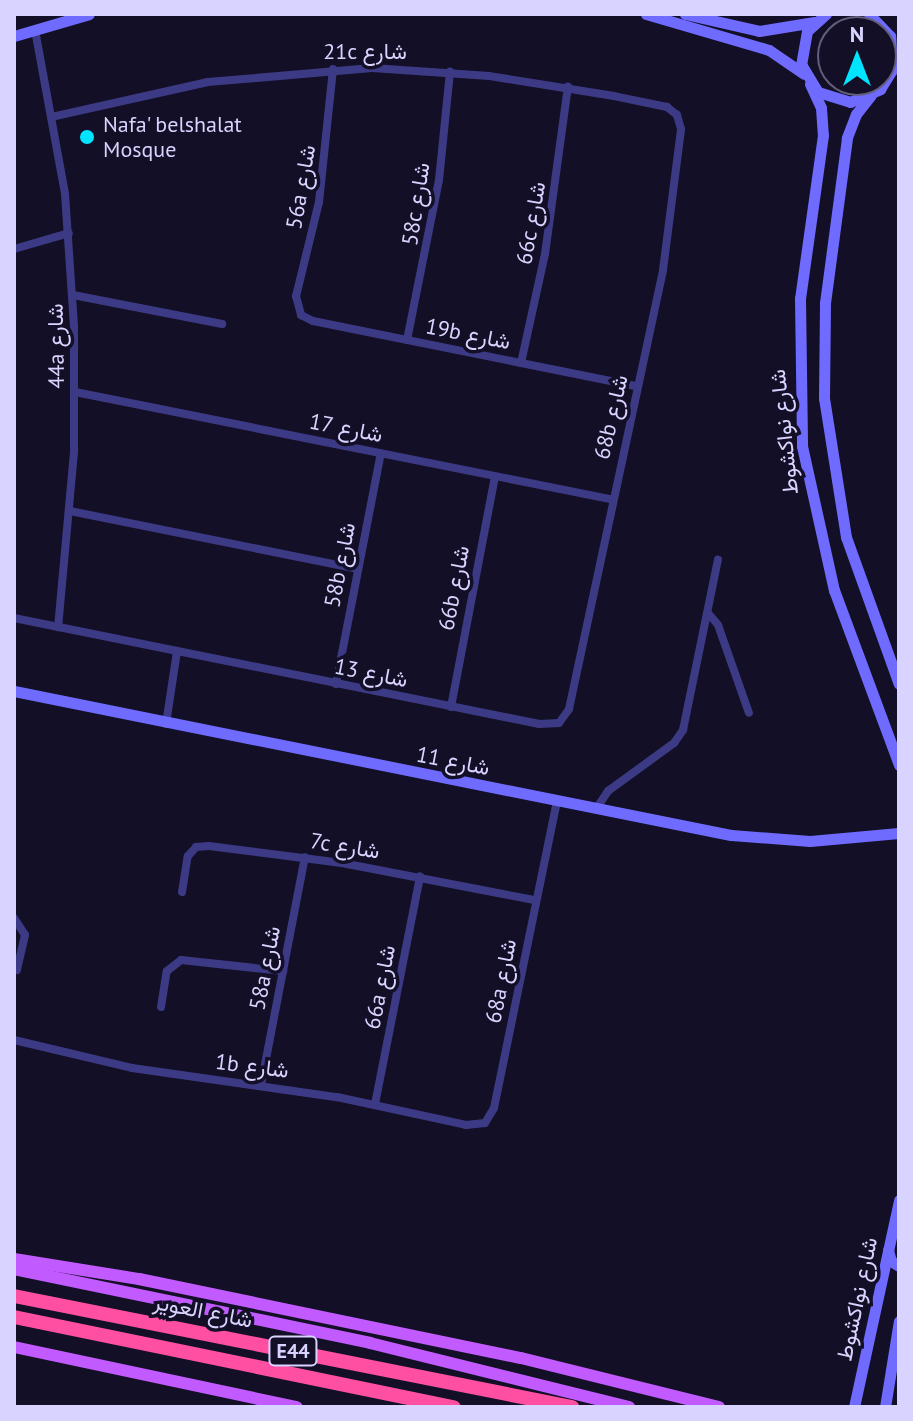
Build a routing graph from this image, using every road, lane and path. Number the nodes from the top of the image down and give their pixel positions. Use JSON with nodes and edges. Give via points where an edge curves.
{"nodes":[{"id":1,"x":89,"y":14,"type":"edge"},
{"id":2,"x":646,"y":14,"type":"edge"},
{"id":3,"x":685,"y":14,"type":"edge"},
{"id":4,"x":717,"y":18,"type":"edge"},
{"id":5,"x":817,"y":18,"type":"edge"},
{"id":6,"x":817,"y":24,"type":"edge"},
{"id":7,"x":31,"y":31,"type":"junction"},
{"id":8,"x":14,"y":36,"type":"edge"},
{"id":9,"x":333,"y":69,"type":"junction"},
{"id":10,"x":450,"y":72,"type":"junction"},
{"id":11,"x":807,"y":79,"type":"junction"},
{"id":12,"x":817,"y":86,"type":"edge"},
{"id":13,"x":568,"y":87,"type":"junction"},
{"id":14,"x":832,"y":96,"type":"edge"},
{"id":15,"x":860,"y":96,"type":"edge"},
{"id":16,"x":872,"y":96,"type":"edge"},
{"id":17,"x":677,"y":115,"type":"joint"},
{"id":18,"x":52,"y":117,"type":"junction"},
{"id":19,"x":69,"y":233,"type":"junction"},
{"id":20,"x":14,"y":249,"type":"edge"},
{"id":21,"x":73,"y":295,"type":"junction"},
{"id":22,"x":297,"y":309,"type":"joint"},
{"id":23,"x":222,"y":324,"type":"dead end"},
{"id":24,"x":407,"y":340,"type":"junction"},
{"id":25,"x":521,"y":363,"type":"junction"},
{"id":26,"x":636,"y":386,"type":"junction"},
{"id":27,"x":75,"y":392,"type":"junction"},
{"id":28,"x":381,"y":453,"type":"junction"},
{"id":29,"x":495,"y":476,"type":"junction"},
{"id":30,"x":610,"y":499,"type":"junction"},
{"id":31,"x":70,"y":511,"type":"junction"},
{"id":32,"x":718,"y":560,"type":"dead end"},
{"id":33,"x":357,"y":569,"type":"junction"},
{"id":34,"x":708,"y":613,"type":"junction"},
{"id":35,"x":14,"y":618,"type":"edge"},
{"id":36,"x":58,"y":627,"type":"junction"},
{"id":37,"x":177,"y":651,"type":"junction"},
{"id":38,"x":336,"y":684,"type":"junction"},
{"id":39,"x":899,"y":684,"type":"edge"},
{"id":40,"x":14,"y":691,"type":"edge"},
{"id":41,"x":451,"y":707,"type":"junction"},
{"id":42,"x":749,"y":713,"type":"dead end"},
{"id":43,"x":163,"y":723,"type":"junction"},
{"id":44,"x":559,"y":723,"type":"joint"},
{"id":45,"x":899,"y":765,"type":"edge"},
{"id":46,"x":554,"y":801,"type":"junction"},
{"id":47,"x":596,"y":809,"type":"junction"},
{"id":48,"x":899,"y":825,"type":"edge"},
{"id":49,"x":894,"y":833,"type":"edge"},
{"id":50,"x":305,"y":857,"type":"junction"},
{"id":51,"x":420,"y":876,"type":"junction"},
{"id":52,"x":182,"y":892,"type":"dead end"},
{"id":53,"x":535,"y":900,"type":"junction"},
{"id":54,"x":14,"y":918,"type":"edge"},
{"id":55,"x":17,"y":970,"type":"dead end"},
{"id":56,"x":283,"y":971,"type":"junction"},
{"id":57,"x":161,"y":1007,"type":"dead end"},
{"id":58,"x":14,"y":1040,"type":"edge"},
{"id":59,"x":261,"y":1085,"type":"junction"},
{"id":60,"x":375,"y":1104,"type":"junction"},
{"id":61,"x":485,"y":1123,"type":"joint"},
{"id":62,"x":899,"y":1200,"type":"edge"},
{"id":63,"x":888,"y":1250,"type":"junction"},
{"id":64,"x":14,"y":1259,"type":"edge"},
{"id":65,"x":899,"y":1266,"type":"edge"},
{"id":66,"x":14,"y":1269,"type":"edge"},
{"id":67,"x":14,"y":1296,"type":"edge"},
{"id":68,"x":14,"y":1317,"type":"edge"},
{"id":69,"x":899,"y":1321,"type":"edge"},
{"id":70,"x":14,"y":1347,"type":"edge"},
{"id":71,"x":297,"y":1407,"type":"edge"},
{"id":72,"x":454,"y":1407,"type":"edge"},
{"id":73,"x":572,"y":1407,"type":"edge"},
{"id":74,"x":629,"y":1407,"type":"edge"},
{"id":75,"x":719,"y":1407,"type":"edge"},
{"id":76,"x":854,"y":1407,"type":"edge"},
{"id":77,"x":885,"y":1407,"type":"edge"}],
"edges":[{"from":1,"to":7,"type":"street"},
{"from":2,"to":11,"type":"street","via":[[769,50]]},
{"from":3,"to":4,"type":"street"},
{"from":4,"to":5,"type":"street","via":[[778,31]]},
{"from":6,"to":11,"type":"street","via":[[800,52]]},
{"from":7,"to":8,"type":"street"},
{"from":7,"to":18,"type":"street","name":"44a شارع"},
{"from":9,"to":10,"type":"street","name":"21c شارع"},
{"from":9,"to":18,"type":"street","name":"21c شارع","via":[[208,82]]},
{"from":9,"to":22,"type":"street","name":"56a شارع","via":[[326,158]]},
{"from":10,"to":13,"type":"street","name":"21c شارع"},
{"from":10,"to":24,"type":"street","name":"58c شارع","via":[[439,180]]},
{"from":11,"to":12,"type":"street"},
{"from":11,"to":45,"type":"street","name":"شارع نواكشوط","via":[[821,108],[823,135],[800,298],[802,446],[834,590]]},
{"from":13,"to":17,"type":"street","name":"21c شارع","via":[[660,105]]},
{"from":13,"to":25,"type":"street","name":"66c شارع","via":[[545,254]]},
{"from":14,"to":15,"type":"street","via":[[839,101]]},
{"from":16,"to":39,"type":"street","name":"شارع نواكشوط","via":[[856,114],[847,138],[825,303],[824,398],[846,537]]},
{"from":17,"to":26,"type":"street","name":"68b شارع","via":[[681,129],[675,197]]},
{"from":18,"to":19,"type":"street","name":"44a شارع"},
{"from":19,"to":20,"type":"street"},
{"from":19,"to":21,"type":"street","name":"44a شارع"},
{"from":21,"to":23,"type":"street"},
{"from":21,"to":27,"type":"street","name":"44a شارع"},
{"from":22,"to":24,"type":"street","name":"19b شارع","via":[[313,321]]},
{"from":24,"to":25,"type":"street","name":"19b شارع"},
{"from":25,"to":26,"type":"street","name":"19b شارع"},
{"from":26,"to":30,"type":"street","name":"68b شارع"},
{"from":27,"to":28,"type":"street","name":"شارع 17"},
{"from":27,"to":31,"type":"street","name":"44a شارع"},
{"from":28,"to":29,"type":"street","name":"شارع 17"},
{"from":28,"to":33,"type":"street","name":"58b شارع"},
{"from":29,"to":30,"type":"street","name":"شارع 17"},
{"from":29,"to":41,"type":"street","name":"66b شارع"},
{"from":30,"to":44,"type":"street","name":"68b شارع","via":[[569,709]]},
{"from":31,"to":33,"type":"street"},
{"from":31,"to":36,"type":"street","name":"44a شارع"},
{"from":32,"to":34,"type":"street"},
{"from":33,"to":38,"type":"street","name":"58b شارع"},
{"from":34,"to":42,"type":"street","via":[[718,625]]},
{"from":34,"to":47,"type":"street","via":[[683,730],[674,743],[608,791]]},
{"from":35,"to":36,"type":"street","name":"شارع 13"},
{"from":36,"to":37,"type":"street","name":"شارع 13"},
{"from":37,"to":38,"type":"street","name":"شارع 13"},
{"from":37,"to":43,"type":"street"},
{"from":38,"to":41,"type":"street","name":"شارع 13"},
{"from":40,"to":43,"type":"street","name":"شارع 11"},
{"from":41,"to":44,"type":"street","name":"شارع 13"},
{"from":43,"to":46,"type":"street","name":"شارع 11"},
{"from":46,"to":47,"type":"street","name":"شارع 11"},
{"from":46,"to":53,"type":"street","name":"68a شارع"},
{"from":47,"to":49,"type":"street","name":"شارع 11","via":[[784,840]]},
{"from":48,"to":49,"type":"street","name":"شارع 11"},
{"from":50,"to":51,"type":"street","name":"7c شارع"},
{"from":50,"to":52,"type":"street","name":"7c شارع","via":[[202,846],[188,856]]},
{"from":50,"to":56,"type":"street","name":"58a شارع"},
{"from":51,"to":53,"type":"street","name":"7c شارع"},
{"from":51,"to":60,"type":"street","name":"66a شارع"},
{"from":53,"to":61,"type":"street","name":"68a شارع","via":[[494,1108]]},
{"from":54,"to":55,"type":"street","via":[[25,935]]},
{"from":56,"to":57,"type":"street","via":[[181,960],[167,971]]},
{"from":56,"to":59,"type":"street","name":"58a شارع"},
{"from":58,"to":59,"type":"street","name":"1b شارع","via":[[132,1068]]},
{"from":59,"to":60,"type":"street","name":"1b شارع"},
{"from":60,"to":61,"type":"street","name":"1b شارع","via":[[466,1125]]},
{"from":62,"to":63,"type":"street","name":"شارع نواكشوط"},
{"from":63,"to":65,"type":"street"},
{"from":63,"to":76,"type":"street","name":"شارع نواكشوط"},
{"from":64,"to":75,"type":"main road","via":[[521,1358]]},
{"from":66,"to":74,"type":"main road"},
{"from":67,"to":73,"type":"highway","name":"شارع العوير","number":"E44"},
{"from":68,"to":72,"type":"highway","name":"شارع العوير","number":"E44"},
{"from":69,"to":77,"type":"street"},
{"from":70,"to":71,"type":"main road"}]}
